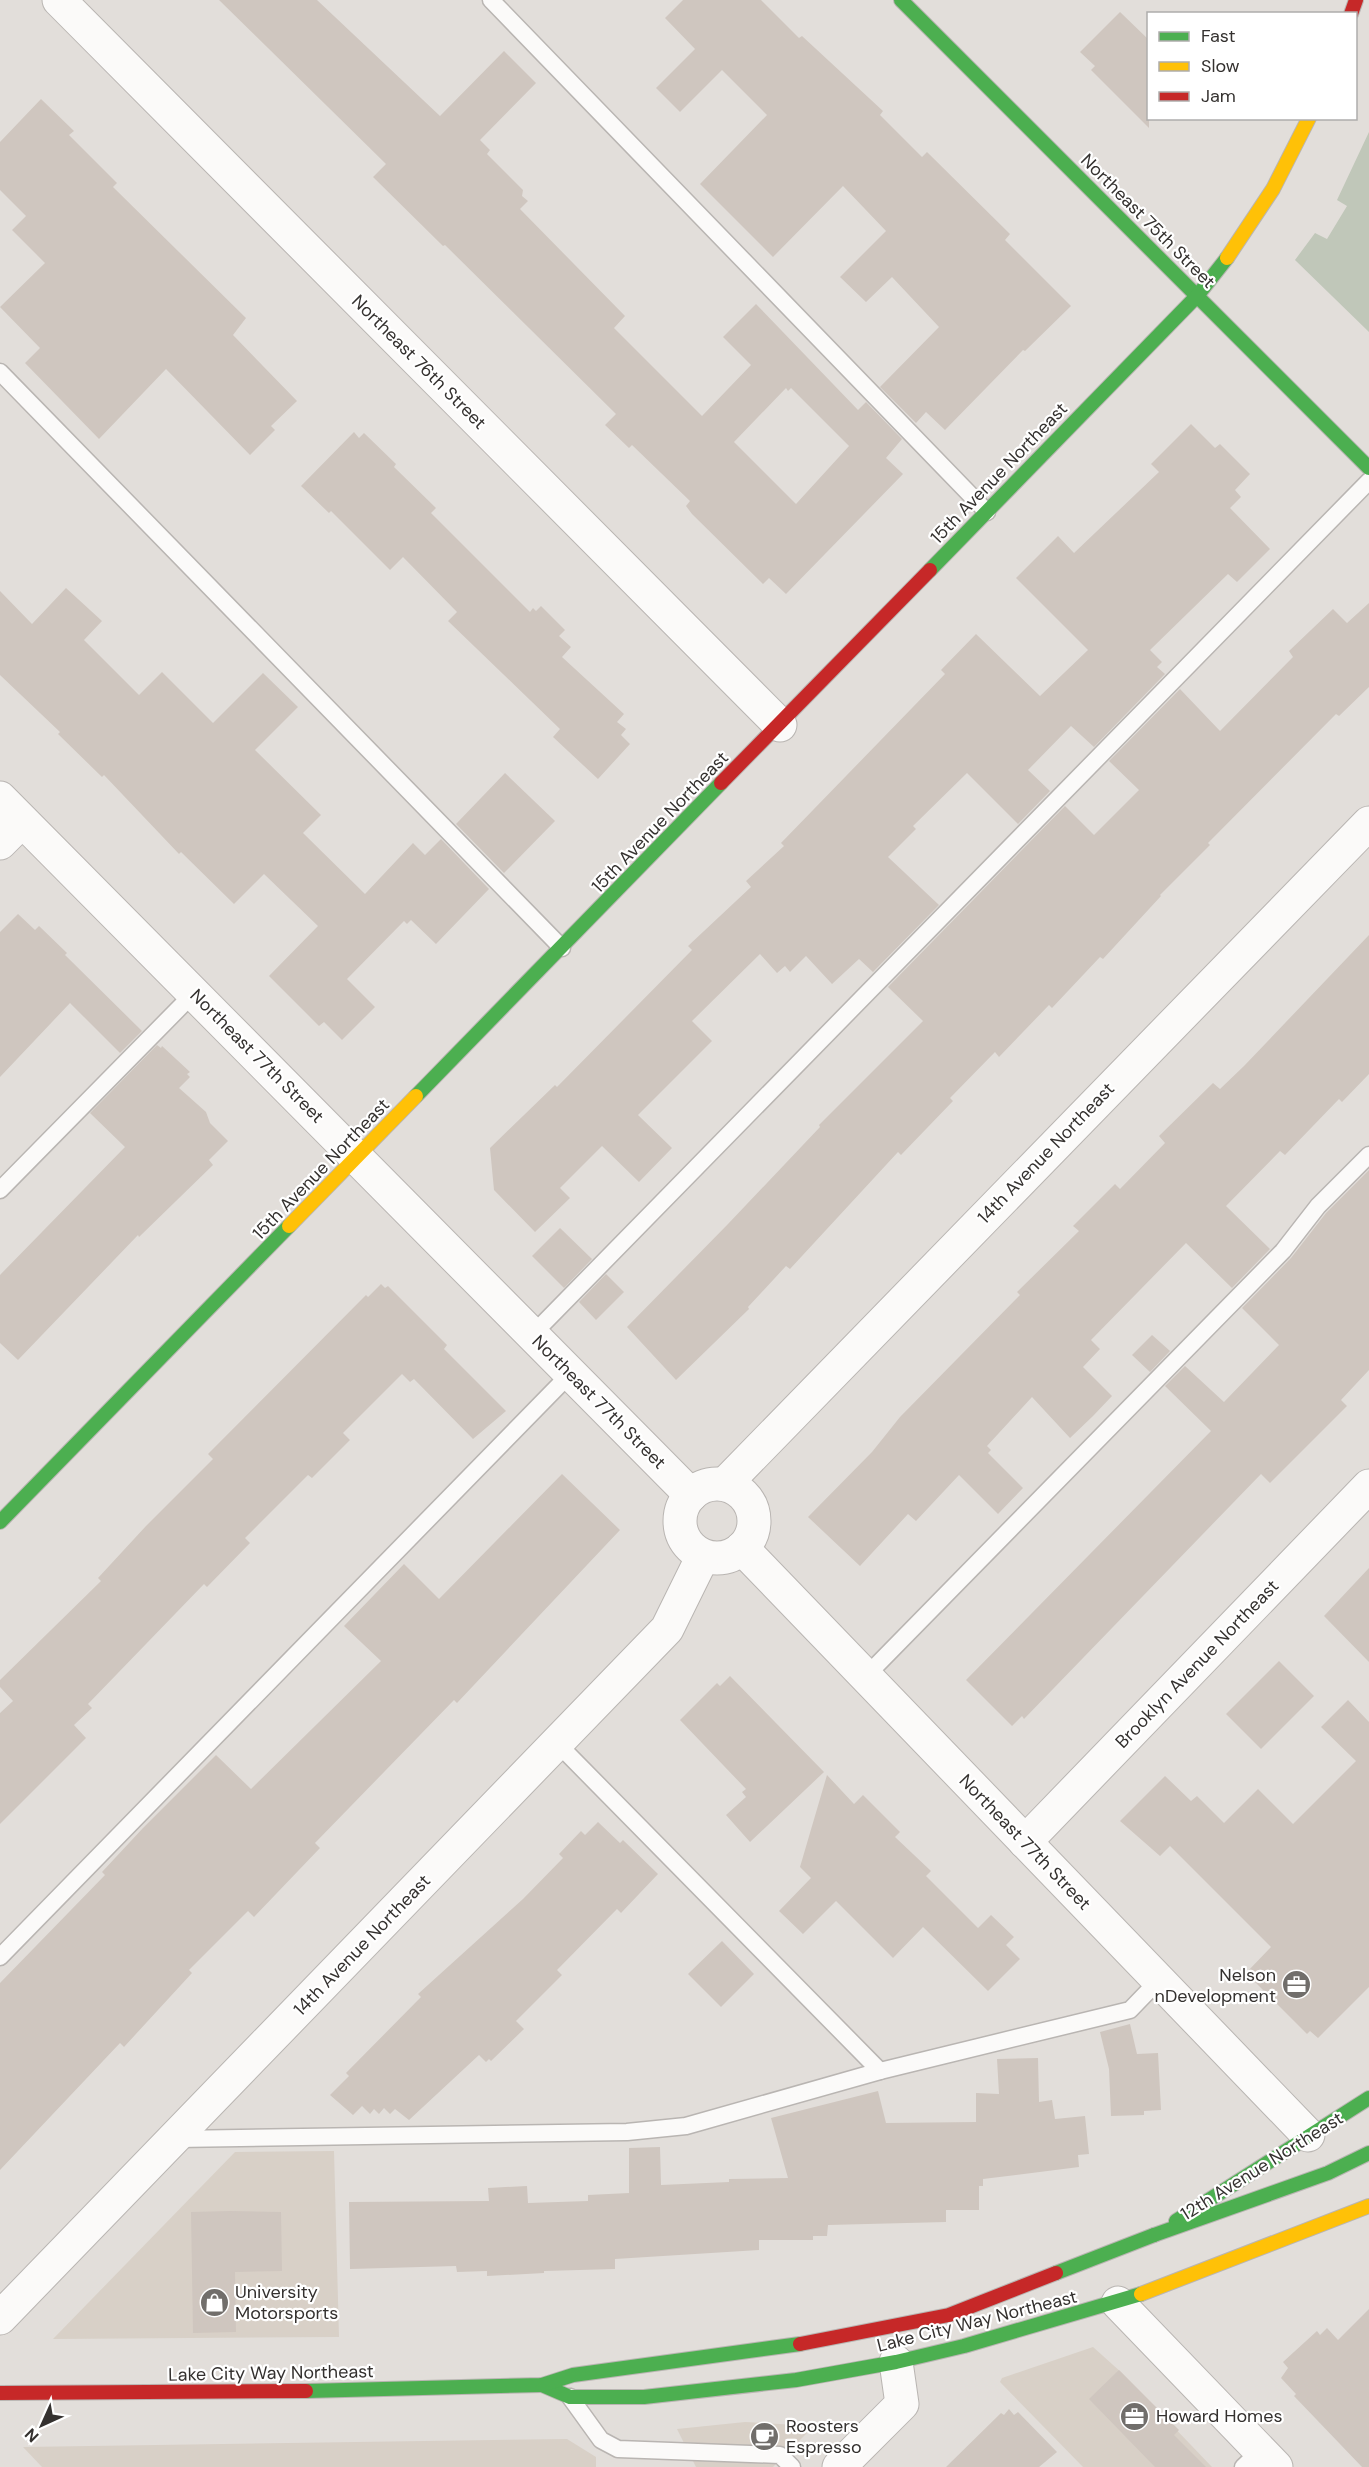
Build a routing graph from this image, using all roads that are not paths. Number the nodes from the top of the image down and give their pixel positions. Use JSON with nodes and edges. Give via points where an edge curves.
{"nodes":[{"id":1,"x":59,"y":0,"type":"edge"},
{"id":2,"x":491,"y":0,"type":"edge"},
{"id":3,"x":901,"y":0,"type":"edge"},
{"id":4,"x":1308,"y":120,"type":"edge"},
{"id":5,"x":1197,"y":296,"type":"junction"},
{"id":6,"x":0,"y":372,"type":"edge"},
{"id":7,"x":1369,"y":468,"type":"edge"},
{"id":8,"x":1369,"y":481,"type":"edge"},
{"id":9,"x":987,"y":512,"type":"junction"},
{"id":10,"x":780,"y":724,"type":"junction"},
{"id":11,"x":0,"y":798,"type":"edge"},
{"id":12,"x":1369,"y":824,"type":"edge"},
{"id":13,"x":11,"y":832,"type":"edge"},
{"id":14,"x":562,"y":948,"type":"junction"},
{"id":15,"x":194,"y":993,"type":"junction"},
{"id":16,"x":1369,"y":1155,"type":"edge"},
{"id":17,"x":358,"y":1157,"type":"junction"},
{"id":18,"x":0,"y":1190,"type":"edge"},
{"id":19,"x":532,"y":1335,"type":"junction"},
{"id":20,"x":570,"y":1374,"type":"junction"},
{"id":21,"x":725,"y":1484,"type":"junction"},
{"id":22,"x":1369,"y":1486,"type":"edge"},
{"id":23,"x":691,"y":1495,"type":"junction"},
{"id":24,"x":0,"y":1522,"type":"edge"},
{"id":25,"x":742,"y":1548,"type":"junction"},
{"id":26,"x":703,"y":1556,"type":"junction"},
{"id":27,"x":865,"y":1677,"type":"junction"},
{"id":28,"x":557,"y":1743,"type":"junction"},
{"id":29,"x":1026,"y":1842,"type":"junction"},
{"id":30,"x":0,"y":1957,"type":"edge"},
{"id":31,"x":1158,"y":1982,"type":"junction"},
{"id":32,"x":880,"y":2071,"type":"junction"},
{"id":33,"x":1369,"y":2098,"type":"edge"},
{"id":34,"x":1308,"y":2135,"type":"junction"},
{"id":35,"x":175,"y":2139,"type":"junction"},
{"id":36,"x":1369,"y":2153,"type":"edge"},
{"id":37,"x":1369,"y":2206,"type":"edge"},
{"id":38,"x":1154,"y":2235,"type":"junction"},
{"id":39,"x":1118,"y":2303,"type":"junction"},
{"id":40,"x":0,"y":2318,"type":"edge"},
{"id":41,"x":896,"y":2362,"type":"junction"},
{"id":42,"x":542,"y":2385,"type":"junction"},
{"id":43,"x":0,"y":2393,"type":"edge"},
{"id":44,"x":570,"y":2397,"type":"junction"},
{"id":45,"x":1259,"y":2462,"type":"edge"},
{"id":46,"x":792,"y":2467,"type":"edge"},
{"id":47,"x":839,"y":2467,"type":"edge"}],
"edges":[{"from":1,"to":10,"type":"street","name":"Northeast 76th Street"},
{"from":2,"to":9,"type":"lane"},
{"from":3,"to":5,"type":"main road","name":"Northeast 75th Street"},
{"from":4,"to":5,"type":"main road","name":"15th Avenue Northeast","via":[[1277,186],[1253,225]]},
{"from":5,"to":7,"type":"main road","name":"Northeast 75th Street"},
{"from":5,"to":9,"type":"main road","name":"15th Avenue Northeast"},
{"from":6,"to":14,"type":"lane"},
{"from":8,"to":19,"type":"lane"},
{"from":9,"to":10,"type":"main road","name":"15th Avenue Northeast"},
{"from":10,"to":14,"type":"main road","name":"15th Avenue Northeast"},
{"from":11,"to":13,"type":"street","name":"Northeast 77th Street"},
{"from":12,"to":21,"type":"street","name":"14th Avenue Northeast"},
{"from":13,"to":15,"type":"street","name":"Northeast 77th Street"},
{"from":14,"to":17,"type":"main road","name":"15th Avenue Northeast"},
{"from":15,"to":17,"type":"street","name":"Northeast 77th Street"},
{"from":15,"to":18,"type":"lane"},
{"from":16,"to":27,"type":"lane","via":[[1318,1206],[1283,1251]]},
{"from":17,"to":19,"type":"street","name":"Northeast 77th Street"},
{"from":17,"to":24,"type":"main road","name":"15th Avenue Northeast"},
{"from":19,"to":20,"type":"street","name":"Northeast 77th Street"},
{"from":20,"to":23,"type":"street","name":"Northeast 77th Street"},
{"from":20,"to":30,"type":"lane"},
{"from":21,"to":23,"type":"street","via":[[701,1487]]},
{"from":21,"to":25,"type":"street","via":[[745,1497],[752,1507],[753,1531]]},
{"from":22,"to":29,"type":"street","name":"Brooklyn Avenue Northeast"},
{"from":23,"to":26,"type":"street","via":[[683,1505],[680,1530],[686,1542]]},
{"from":25,"to":26,"type":"street","via":[[718,1559]]},
{"from":25,"to":27,"type":"street","name":"Northeast 77th Street"},
{"from":26,"to":28,"type":"street","name":"14th Avenue Northeast","via":[[667,1629]]},
{"from":27,"to":29,"type":"street","name":"Northeast 77th Street"},
{"from":28,"to":32,"type":"lane"},
{"from":28,"to":35,"type":"street","name":"14th Avenue Northeast"},
{"from":29,"to":31,"type":"street","name":"Northeast 77th Street"},
{"from":31,"to":32,"type":"lane","via":[[1130,2010]]},
{"from":31,"to":34,"type":"street","name":"Northeast 77th Street"},
{"from":32,"to":35,"type":"lane","via":[[686,2126],[627,2132]]},
{"from":33,"to":34,"type":"main road","name":"12th Avenue Northeast"},
{"from":34,"to":38,"type":"main road","name":"12th Avenue Northeast"},
{"from":35,"to":40,"type":"street","name":"14th Avenue Northeast"},
{"from":36,"to":38,"type":"main road","via":[[1328,2173]]},
{"from":37,"to":39,"type":"main road","name":"Lake City Way Northeast"},
{"from":38,"to":42,"type":"main road","name":"Lake City Way Northeast","via":[[949,2315],[797,2344],[573,2375]]},
{"from":39,"to":41,"type":"main road","name":"Lake City Way Northeast"},
{"from":39,"to":45,"type":"street"},
{"from":41,"to":44,"type":"main road","name":"Lake City Way Northeast","via":[[796,2379],[644,2397]]},
{"from":41,"to":47,"type":"street","via":[[902,2404]]},
{"from":42,"to":43,"type":"main road","name":"Lake City Way Northeast"},
{"from":42,"to":44,"type":"main road","name":"Lake City Way Northeast"},
{"from":44,"to":46,"type":"lane","via":[[601,2440],[618,2449],[780,2455]]}]}
